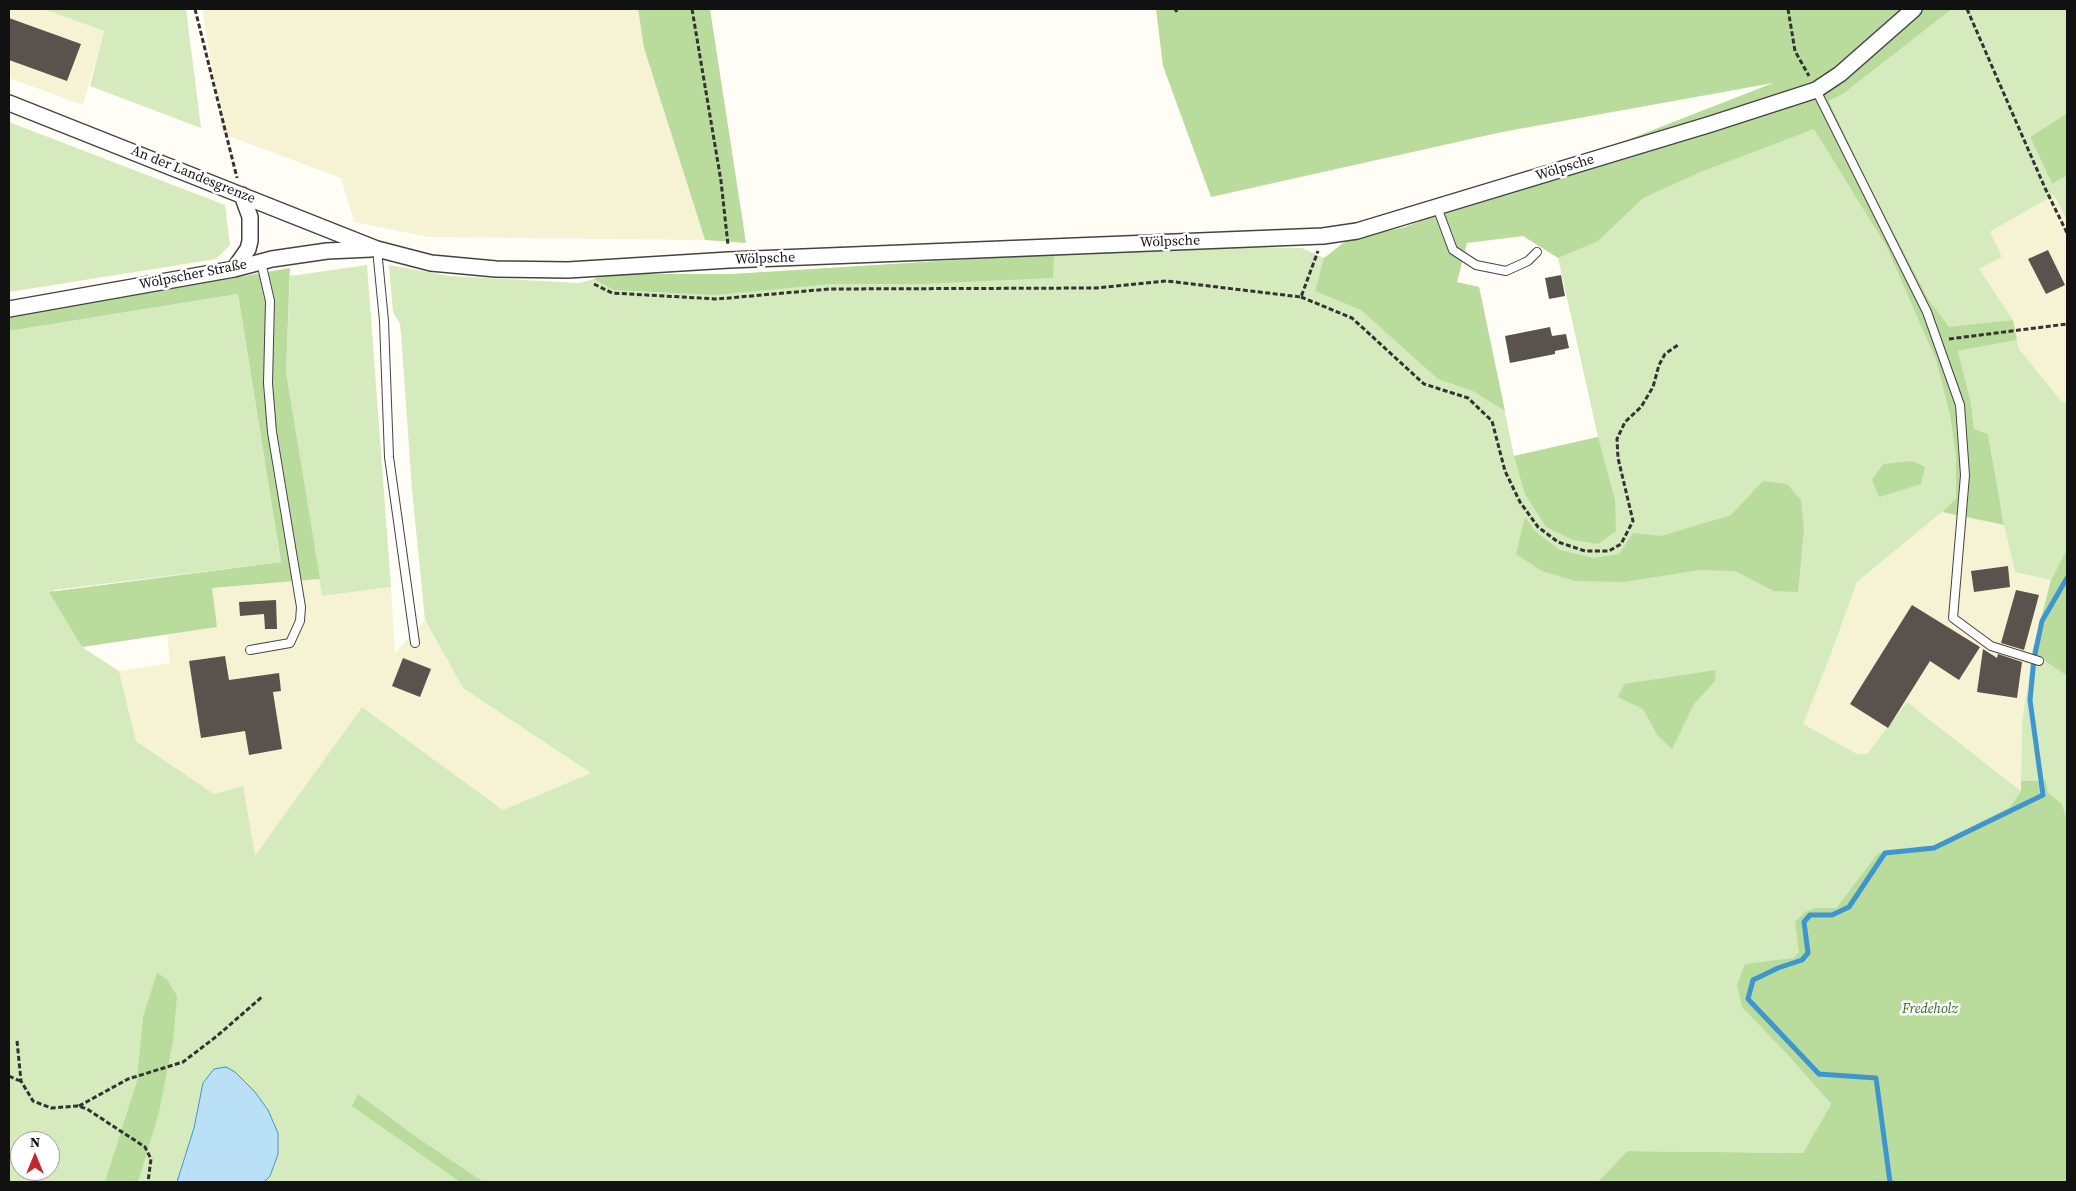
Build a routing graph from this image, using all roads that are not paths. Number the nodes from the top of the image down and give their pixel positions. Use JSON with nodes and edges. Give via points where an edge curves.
{"nodes":[{"id":1,"x":1914,"y":9,"type":"edge"},
{"id":2,"x":1816,"y":90,"type":"junction"},
{"id":3,"x":9,"y":103,"type":"edge"},
{"id":4,"x":242,"y":195,"type":"junction"},
{"id":5,"x":1437,"y":207,"type":"junction"},
{"id":6,"x":377,"y":248,"type":"junction"},
{"id":7,"x":1538,"y":252,"type":"dead end"},
{"id":8,"x":261,"y":262,"type":"junction"},
{"id":9,"x":234,"y":269,"type":"junction"},
{"id":10,"x":9,"y":309,"type":"edge"},
{"id":11,"x":415,"y":643,"type":"dead end"},
{"id":12,"x":250,"y":650,"type":"dead end"},
{"id":13,"x":2038,"y":661,"type":"dead end"}],
"edges":[{"from":1,"to":2,"type":"street","name":"Wölpsche","via":[[1840,74]]},
{"from":2,"to":5,"type":"street","name":"Wölpsche"},
{"from":2,"to":13,"type":"lane","via":[[1927,312],[1960,405],[1965,475],[1953,618],[1991,646]]},
{"from":3,"to":4,"type":"street","name":"An der Landesgrenze"},
{"from":4,"to":6,"type":"street","name":"An der Landesgrenze"},
{"from":4,"to":9,"type":"street","via":[[250,217],[250,241]]},
{"from":5,"to":6,"type":"street","name":"Wölpsche","via":[[1357,231],[1323,236],[729,260],[568,270],[496,269],[431,263]]},
{"from":5,"to":7,"type":"lane","via":[[1453,250],[1476,265],[1506,270],[1528,261]]},
{"from":6,"to":8,"type":"street","name":"Wölpscher Straße","via":[[327,251]]},
{"from":6,"to":11,"type":"lane","via":[[384,321],[389,457]]},
{"from":8,"to":9,"type":"street","name":"Wölpscher Straße"},
{"from":8,"to":12,"type":"lane","via":[[270,301],[268,383],[272,432],[302,607],[300,621],[290,643]]},
{"from":9,"to":10,"type":"street","name":"Wölpscher Straße"}]}
